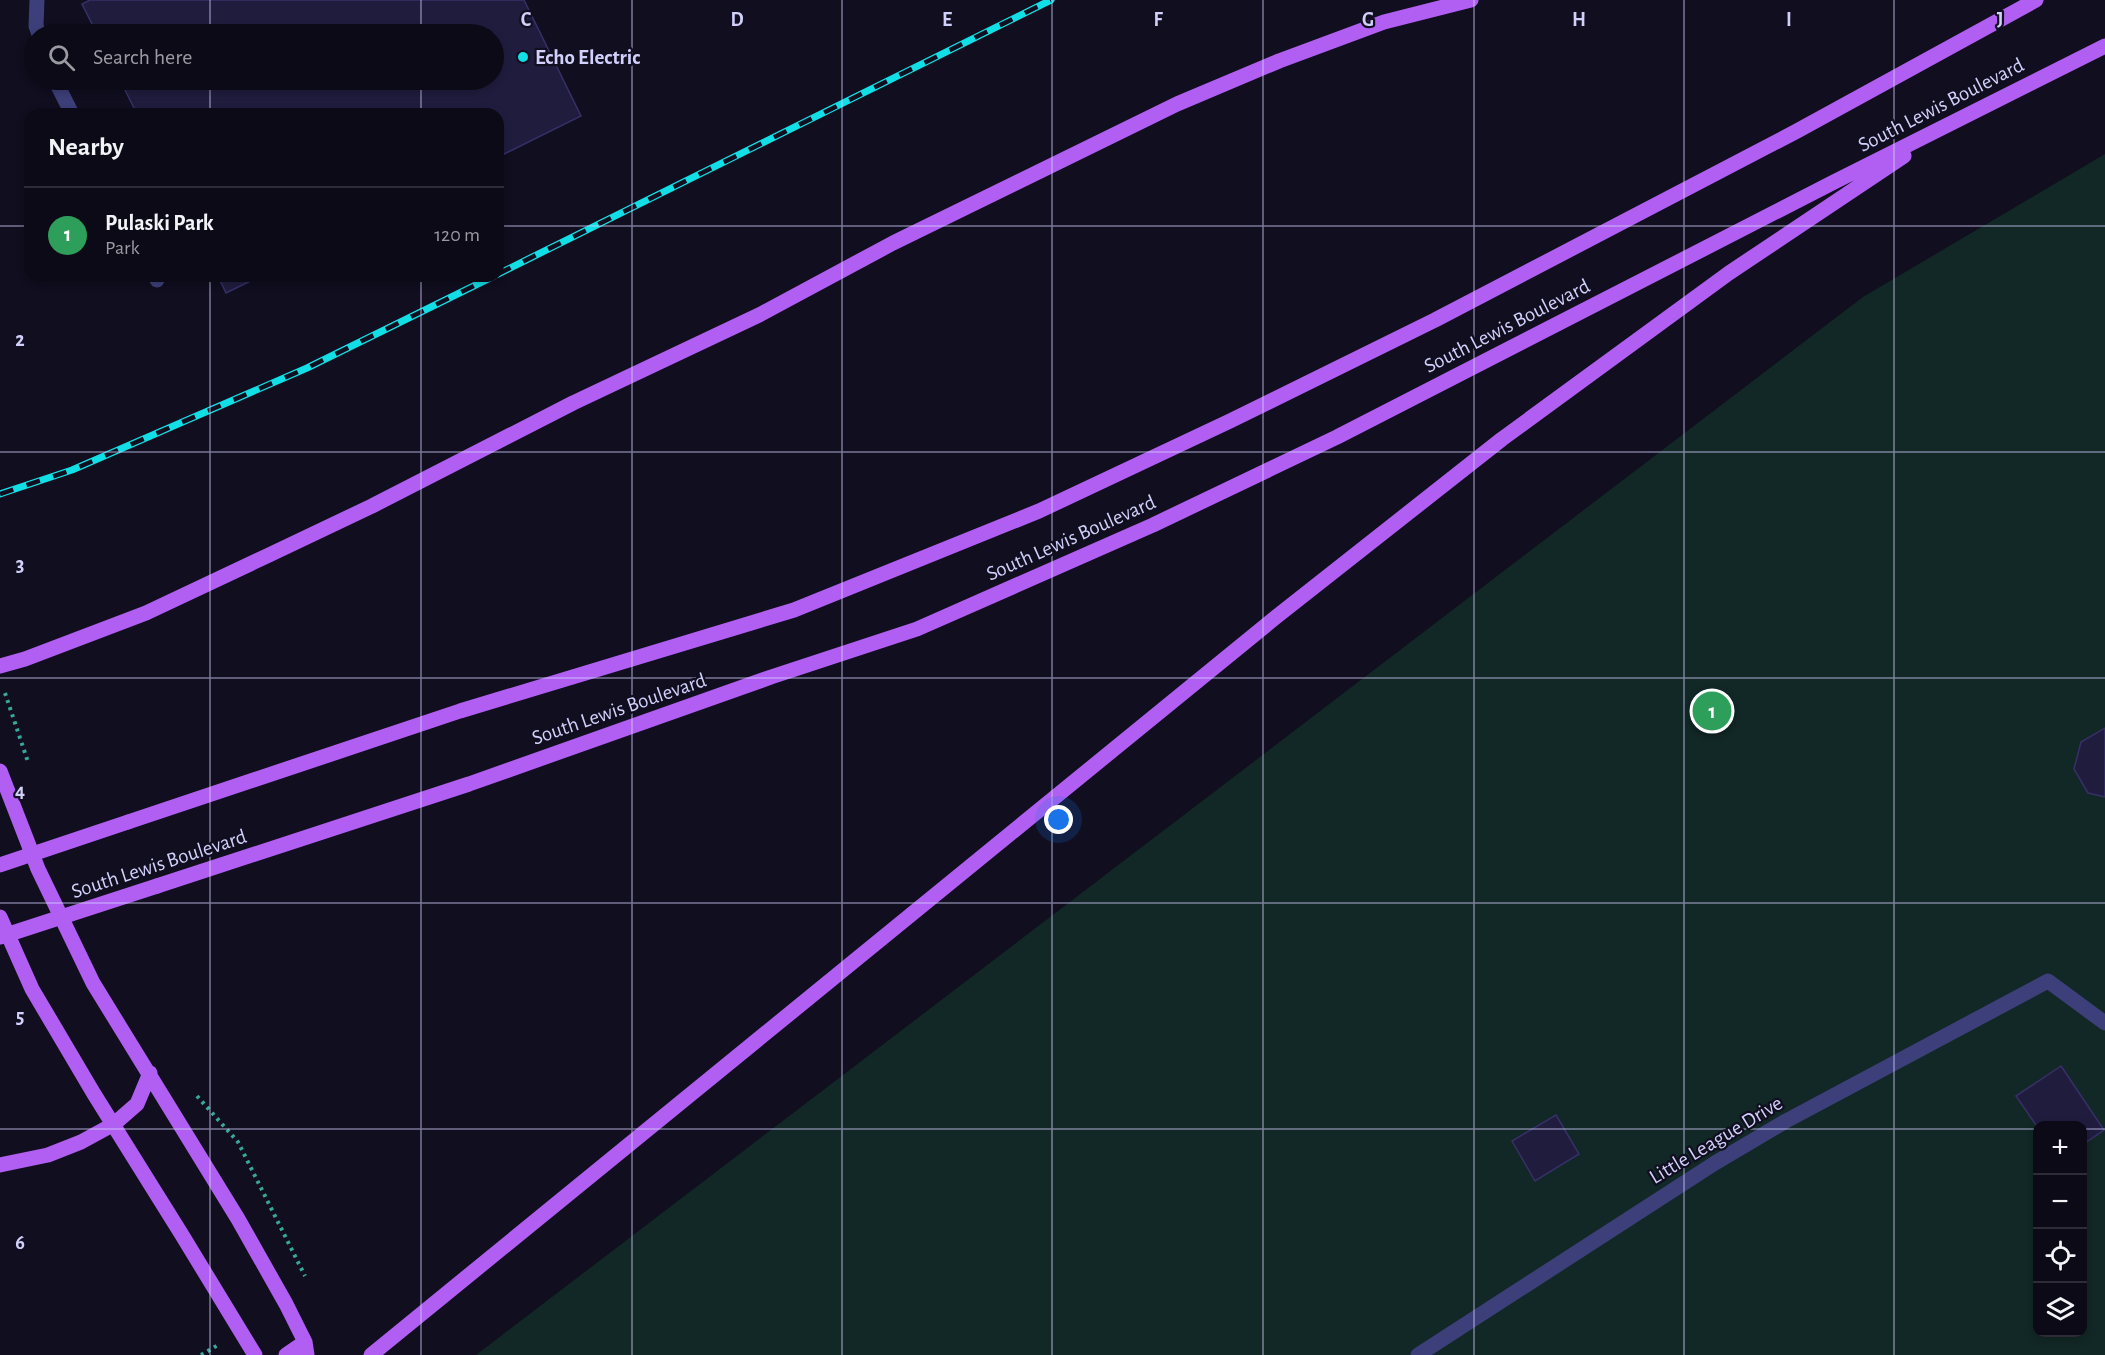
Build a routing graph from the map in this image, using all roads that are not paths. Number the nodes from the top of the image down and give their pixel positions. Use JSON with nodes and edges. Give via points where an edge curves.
{"nodes":[{"id":1,"x":37,"y":0,"type":"edge"},
{"id":2,"x":1471,"y":0,"type":"edge"},
{"id":3,"x":2036,"y":0,"type":"edge"},
{"id":4,"x":36,"y":24,"type":"edge"},
{"id":5,"x":2105,"y":46,"type":"edge"},
{"id":6,"x":60,"y":90,"type":"edge"},
{"id":7,"x":69,"y":108,"type":"edge"},
{"id":8,"x":1954,"y":122,"type":"junction"},
{"id":9,"x":0,"y":666,"type":"edge"},
{"id":10,"x":0,"y":771,"type":"edge"},
{"id":11,"x":0,"y":865,"type":"edge"},
{"id":12,"x":0,"y":917,"type":"edge"},
{"id":13,"x":0,"y":937,"type":"edge"},
{"id":14,"x":2105,"y":1023,"type":"edge"},
{"id":15,"x":150,"y":1073,"type":"junction"},
{"id":16,"x":114,"y":1124,"type":"junction"},
{"id":17,"x":0,"y":1165,"type":"edge"},
{"id":18,"x":306,"y":1348,"type":"edge"},
{"id":19,"x":255,"y":1355,"type":"edge"},
{"id":20,"x":286,"y":1355,"type":"edge"},
{"id":21,"x":371,"y":1355,"type":"edge"},
{"id":22,"x":1418,"y":1355,"type":"edge"}],
"edges":[{"from":1,"to":4,"type":"street"},
{"from":2,"to":9,"type":"main road","via":[[1384,22],[1177,104],[372,506],[146,613]]},
{"from":3,"to":11,"type":"main road","name":"South Lewis Boulevard","bridge":true,"via":[[1797,131],[1435,320],[1039,511],[794,610],[460,711]]},
{"from":5,"to":8,"type":"main road","name":"South Lewis Boulevard"},
{"from":6,"to":7,"type":"street"},
{"from":8,"to":13,"type":"main road","name":"South Lewis Boulevard","bridge":true,"via":[[1337,437],[1154,525],[917,629],[470,784]]},
{"from":8,"to":21,"type":"main road","via":[[1729,273],[1483,454],[1267,625]]},
{"from":10,"to":15,"type":"main road","via":[[38,869],[93,983]]},
{"from":12,"to":16,"type":"main road","via":[[32,989]]},
{"from":14,"to":22,"type":"street","name":"Little League Drive","via":[[2048,981],[1715,1163]]},
{"from":15,"to":16,"type":"main road","via":[[137,1104]]},
{"from":15,"to":18,"type":"main road","via":[[238,1219]]},
{"from":16,"to":17,"type":"main road","via":[[48,1155]]},
{"from":16,"to":19,"type":"main road"},
{"from":18,"to":20,"type":"main road"}]}
